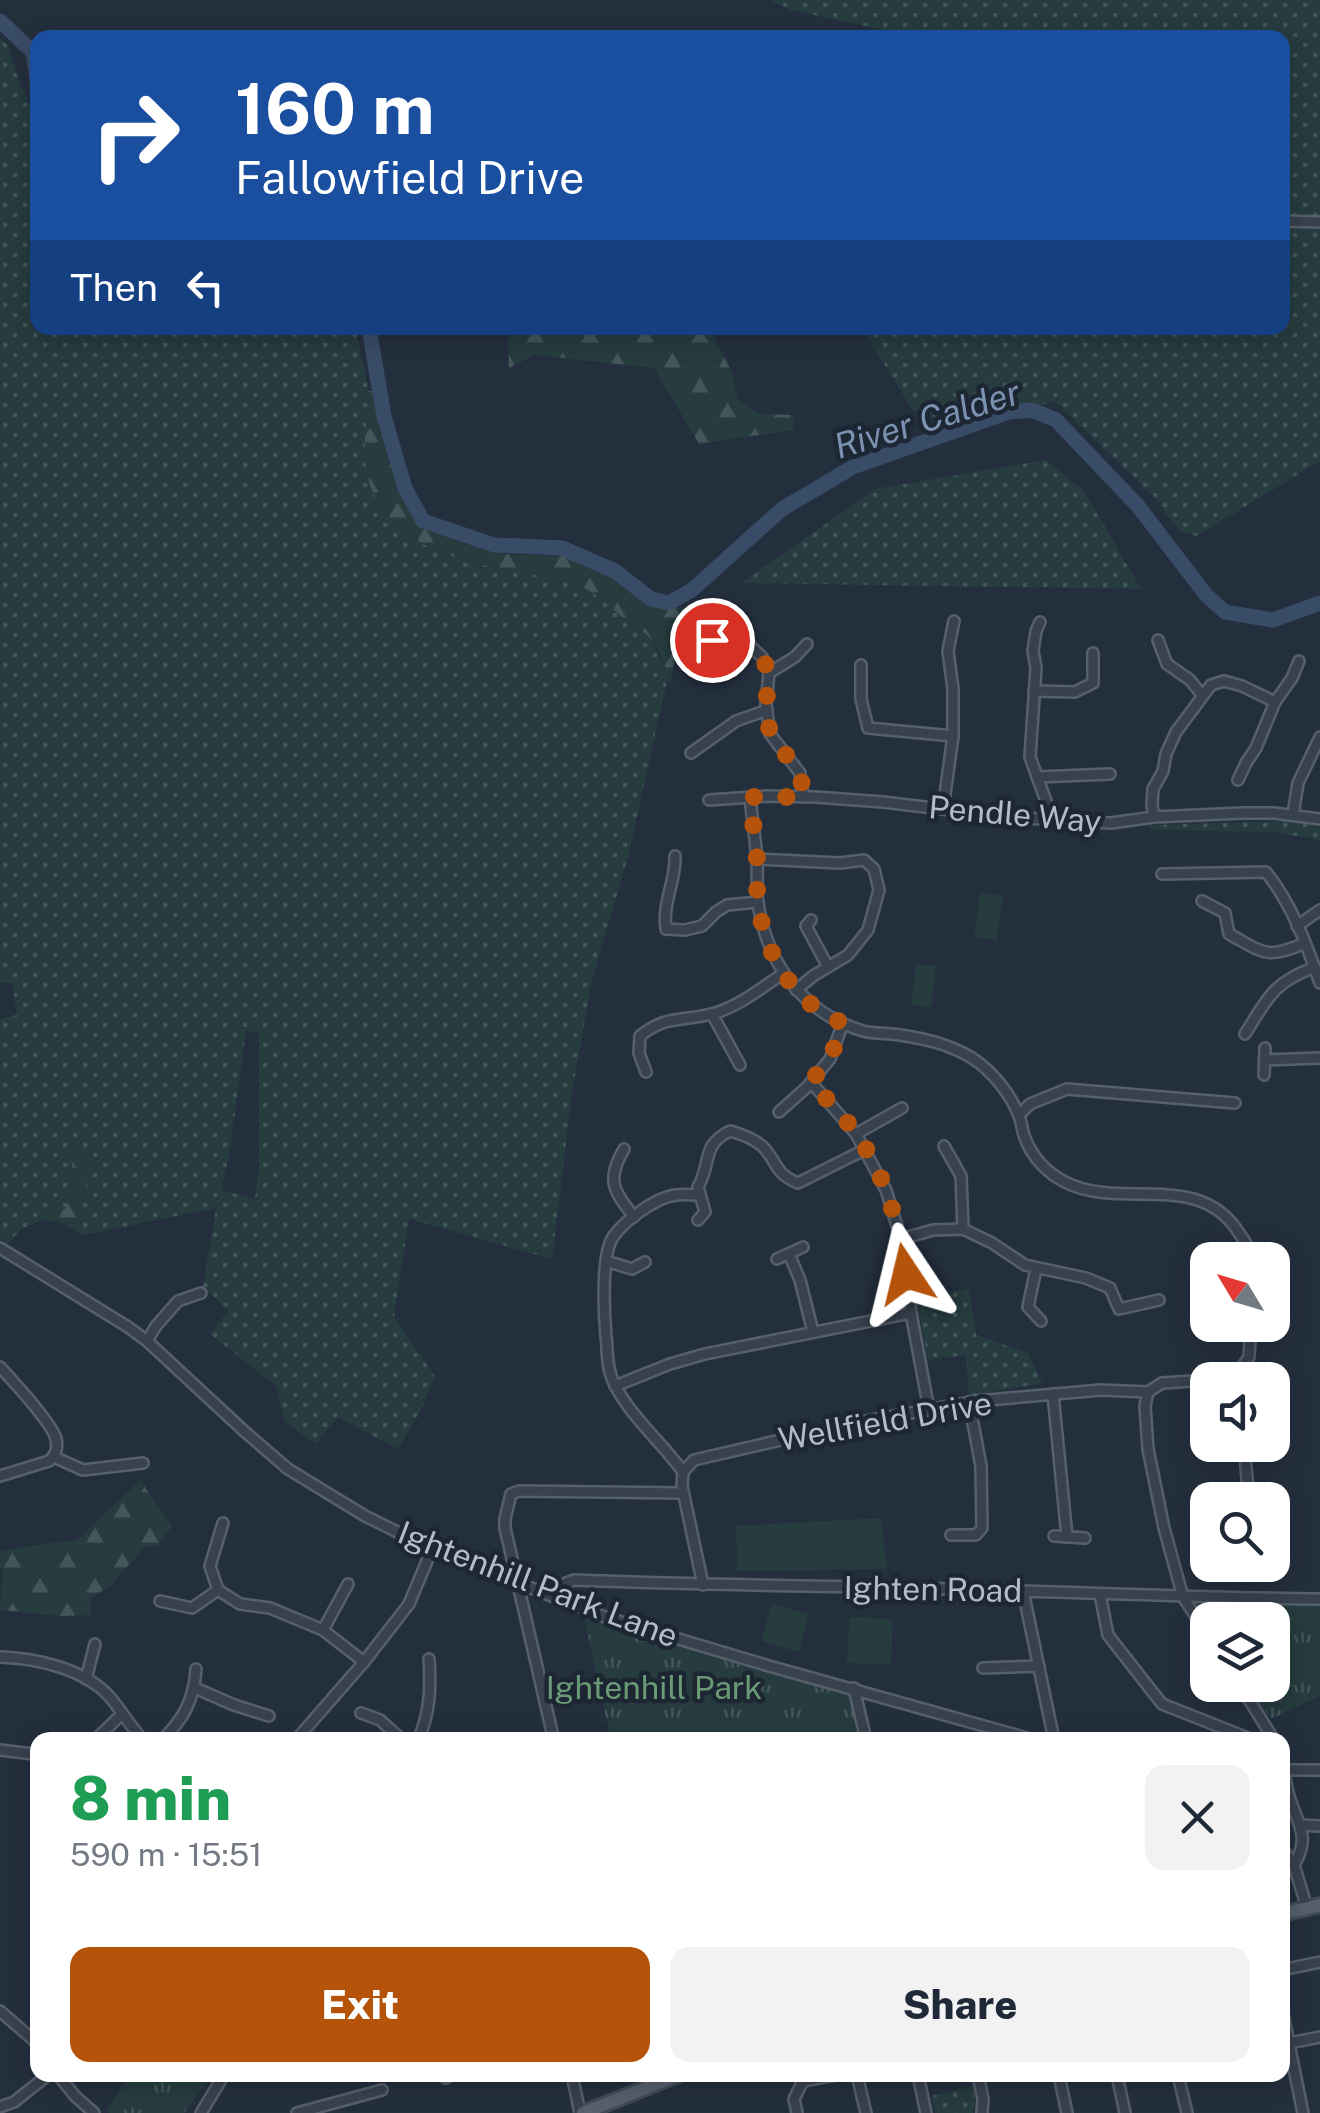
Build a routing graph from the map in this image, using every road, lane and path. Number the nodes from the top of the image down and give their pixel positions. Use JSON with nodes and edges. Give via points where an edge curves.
{"nodes":[{"id":1,"x":1290,"y":221,"type":"edge"},
{"id":2,"x":1320,"y":222,"type":"edge"},
{"id":3,"x":954,"y":621,"type":"dead end"},
{"id":4,"x":1040,"y":622,"type":"dead end"},
{"id":5,"x":712,"y":640,"type":"dead end"},
{"id":6,"x":1158,"y":640,"type":"dead end"},
{"id":7,"x":807,"y":644,"type":"dead end"},
{"id":8,"x":1094,"y":654,"type":"dead end"},
{"id":9,"x":1298,"y":662,"type":"dead end"},
{"id":10,"x":861,"y":665,"type":"dead end"},
{"id":11,"x":769,"y":672,"type":"junction"},
{"id":12,"x":1034,"y":691,"type":"junction"},
{"id":13,"x":1202,"y":696,"type":"junction"},
{"id":14,"x":1275,"y":702,"type":"junction"},
{"id":15,"x":767,"y":710,"type":"junction"},
{"id":16,"x":952,"y":738,"type":"junction"},
{"id":17,"x":1319,"y":743,"type":"edge"},
{"id":18,"x":691,"y":753,"type":"dead end"},
{"id":19,"x":1110,"y":774,"type":"dead end"},
{"id":20,"x":1037,"y":777,"type":"junction"},
{"id":21,"x":1238,"y":780,"type":"dead end"},
{"id":22,"x":750,"y":797,"type":"junction"},
{"id":23,"x":804,"y":797,"type":"junction"},
{"id":24,"x":710,"y":800,"type":"dead end"},
{"id":25,"x":943,"y":809,"type":"junction"},
{"id":26,"x":1293,"y":815,"type":"junction"},
{"id":27,"x":1047,"y":818,"type":"junction"},
{"id":28,"x":1154,"y":818,"type":"junction"},
{"id":29,"x":1320,"y":819,"type":"edge"},
{"id":30,"x":675,"y":856,"type":"dead end"},
{"id":31,"x":757,"y":859,"type":"junction"},
{"id":32,"x":1162,"y":874,"type":"dead end"},
{"id":33,"x":1202,"y":901,"type":"dead end"},
{"id":34,"x":758,"y":902,"type":"junction"},
{"id":35,"x":1320,"y":910,"type":"edge"},
{"id":36,"x":811,"y":920,"type":"dead end"},
{"id":37,"x":1297,"y":926,"type":"junction"},
{"id":38,"x":1304,"y":943,"type":"junction"},
{"id":39,"x":828,"y":967,"type":"junction"},
{"id":40,"x":1314,"y":967,"type":"junction"},
{"id":41,"x":784,"y":973,"type":"junction"},
{"id":42,"x":1320,"y":983,"type":"edge"},
{"id":43,"x":796,"y":990,"type":"junction"},
{"id":44,"x":712,"y":1014,"type":"junction"},
{"id":45,"x":843,"y":1023,"type":"junction"},
{"id":46,"x":1245,"y":1034,"type":"dead end"},
{"id":47,"x":1265,"y":1048,"type":"dead end"},
{"id":48,"x":1320,"y":1058,"type":"edge"},
{"id":49,"x":1265,"y":1060,"type":"junction"},
{"id":50,"x":740,"y":1065,"type":"dead end"},
{"id":51,"x":646,"y":1072,"type":"dead end"},
{"id":52,"x":1264,"y":1075,"type":"dead end"},
{"id":53,"x":810,"y":1082,"type":"junction"},
{"id":54,"x":1235,"y":1103,"type":"dead end"},
{"id":55,"x":902,"y":1108,"type":"dead end"},
{"id":56,"x":779,"y":1112,"type":"dead end"},
{"id":57,"x":1018,"y":1114,"type":"junction"},
{"id":58,"x":856,"y":1134,"type":"junction"},
{"id":59,"x":944,"y":1146,"type":"dead end"},
{"id":60,"x":866,"y":1149,"type":"junction"},
{"id":61,"x":624,"y":1150,"type":"dead end"},
{"id":62,"x":699,"y":1195,"type":"junction"},
{"id":63,"x":634,"y":1217,"type":"junction"},
{"id":64,"x":698,"y":1220,"type":"dead end"},
{"id":65,"x":963,"y":1229,"type":"junction"},
{"id":66,"x":901,"y":1239,"type":"junction"},
{"id":67,"x":1246,"y":1242,"type":"edge"},
{"id":68,"x":803,"y":1247,"type":"dead end"},
{"id":69,"x":0,"y":1248,"type":"edge"},
{"id":70,"x":788,"y":1254,"type":"junction"},
{"id":71,"x":777,"y":1260,"type":"dead end"},
{"id":72,"x":606,"y":1261,"type":"junction"},
{"id":73,"x":646,"y":1262,"type":"dead end"},
{"id":74,"x":1036,"y":1268,"type":"junction"},
{"id":75,"x":201,"y":1293,"type":"dead end"},
{"id":76,"x":1159,"y":1300,"type":"dead end"},
{"id":77,"x":911,"y":1312,"type":"junction"},
{"id":78,"x":1042,"y":1321,"type":"dead end"},
{"id":79,"x":813,"y":1332,"type":"junction"},
{"id":80,"x":147,"y":1341,"type":"junction"},
{"id":81,"x":0,"y":1367,"type":"edge"},
{"id":82,"x":1190,"y":1381,"type":"edge"},
{"id":83,"x":615,"y":1386,"type":"junction"},
{"id":84,"x":1148,"y":1392,"type":"junction"},
{"id":85,"x":1053,"y":1394,"type":"junction"},
{"id":86,"x":969,"y":1402,"type":"junction"},
{"id":87,"x":930,"y":1410,"type":"junction"},
{"id":88,"x":54,"y":1457,"type":"junction"},
{"id":89,"x":143,"y":1463,"type":"dead end"},
{"id":90,"x":684,"y":1472,"type":"junction"},
{"id":91,"x":0,"y":1476,"type":"edge"},
{"id":92,"x":684,"y":1493,"type":"junction"},
{"id":93,"x":223,"y":1523,"type":"dead end"},
{"id":94,"x":950,"y":1535,"type":"dead end"},
{"id":95,"x":1054,"y":1536,"type":"dead end"},
{"id":96,"x":1067,"y":1537,"type":"junction"},
{"id":97,"x":1085,"y":1538,"type":"dead end"},
{"id":98,"x":432,"y":1550,"type":"junction"},
{"id":99,"x":517,"y":1581,"type":"junction"},
{"id":100,"x":348,"y":1584,"type":"dead end"},
{"id":101,"x":703,"y":1585,"type":"junction"},
{"id":102,"x":218,"y":1590,"type":"junction"},
{"id":103,"x":1023,"y":1590,"type":"junction"},
{"id":104,"x":1100,"y":1594,"type":"junction"},
{"id":105,"x":551,"y":1595,"type":"junction"},
{"id":106,"x":1183,"y":1598,"type":"junction"},
{"id":107,"x":1320,"y":1598,"type":"edge"},
{"id":108,"x":160,"y":1602,"type":"dead end"},
{"id":109,"x":1190,"y":1608,"type":"edge"},
{"id":110,"x":323,"y":1630,"type":"junction"},
{"id":111,"x":95,"y":1644,"type":"dead end"},
{"id":112,"x":0,"y":1656,"type":"edge"},
{"id":113,"x":429,"y":1659,"type":"dead end"},
{"id":114,"x":364,"y":1662,"type":"junction"},
{"id":115,"x":1039,"y":1666,"type":"junction"},
{"id":116,"x":983,"y":1668,"type":"dead end"},
{"id":117,"x":196,"y":1669,"type":"dead end"},
{"id":118,"x":86,"y":1680,"type":"junction"},
{"id":119,"x":195,"y":1688,"type":"junction"},
{"id":120,"x":854,"y":1688,"type":"junction"},
{"id":121,"x":1251,"y":1702,"type":"edge"},
{"id":122,"x":361,"y":1713,"type":"dead end"},
{"id":123,"x":122,"y":1714,"type":"junction"},
{"id":124,"x":269,"y":1716,"type":"dead end"},
{"id":125,"x":103,"y":1732,"type":"edge"},
{"id":126,"x":137,"y":1732,"type":"edge"},
{"id":127,"x":171,"y":1732,"type":"edge"},
{"id":128,"x":303,"y":1732,"type":"edge"},
{"id":129,"x":393,"y":1732,"type":"edge"},
{"id":130,"x":421,"y":1732,"type":"edge"},
{"id":131,"x":552,"y":1732,"type":"dead end"},
{"id":132,"x":864,"y":1732,"type":"edge"},
{"id":133,"x":1006,"y":1732,"type":"edge"},
{"id":134,"x":1052,"y":1732,"type":"edge"},
{"id":135,"x":1218,"y":1732,"type":"edge"},
{"id":136,"x":1269,"y":1732,"type":"edge"},
{"id":137,"x":0,"y":1750,"type":"edge"},
{"id":138,"x":30,"y":1752,"type":"edge"},
{"id":139,"x":1290,"y":1770,"type":"edge"},
{"id":140,"x":1320,"y":1770,"type":"edge"},
{"id":141,"x":1290,"y":1799,"type":"edge"},
{"id":142,"x":1300,"y":1825,"type":"junction"},
{"id":143,"x":1320,"y":1826,"type":"edge"},
{"id":144,"x":1290,"y":1859,"type":"edge"},
{"id":145,"x":1294,"y":1865,"type":"junction"},
{"id":146,"x":1314,"y":1906,"type":"edge"},
{"id":147,"x":1320,"y":1962,"type":"edge"},
{"id":148,"x":1290,"y":1968,"type":"edge"},
{"id":149,"x":0,"y":2011,"type":"edge"},
{"id":150,"x":30,"y":2037,"type":"edge"},
{"id":151,"x":1320,"y":2037,"type":"edge"},
{"id":152,"x":1290,"y":2043,"type":"edge"},
{"id":153,"x":1290,"y":2048,"type":"edge"},
{"id":154,"x":39,"y":2082,"type":"edge"},
{"id":155,"x":64,"y":2082,"type":"edge"},
{"id":156,"x":220,"y":2082,"type":"edge"},
{"id":157,"x":574,"y":2082,"type":"edge"},
{"id":158,"x":660,"y":2082,"type":"edge"},
{"id":159,"x":802,"y":2082,"type":"edge"},
{"id":160,"x":859,"y":2082,"type":"edge"},
{"id":161,"x":919,"y":2082,"type":"edge"},
{"id":162,"x":979,"y":2082,"type":"edge"},
{"id":163,"x":1060,"y":2082,"type":"edge"},
{"id":164,"x":1118,"y":2082,"type":"edge"},
{"id":165,"x":1180,"y":2082,"type":"edge"},
{"id":166,"x":382,"y":2090,"type":"dead end"},
{"id":167,"x":0,"y":2107,"type":"edge"},
{"id":168,"x":319,"y":2110,"type":"edge"},
{"id":169,"x":94,"y":2113,"type":"edge"},
{"id":170,"x":202,"y":2113,"type":"edge"},
{"id":171,"x":298,"y":2113,"type":"edge"},
{"id":172,"x":582,"y":2113,"type":"edge"},
{"id":173,"x":797,"y":2113,"type":"edge"},
{"id":174,"x":866,"y":2113,"type":"edge"},
{"id":175,"x":926,"y":2113,"type":"edge"},
{"id":176,"x":982,"y":2113,"type":"edge"},
{"id":177,"x":1067,"y":2113,"type":"edge"},
{"id":178,"x":1125,"y":2113,"type":"edge"},
{"id":179,"x":1187,"y":2113,"type":"edge"},
{"id":180,"x":1303,"y":2113,"type":"edge"}],
"edges":[{"from":1,"to":2,"type":"street"},
{"from":3,"to":16,"type":"street","via":[[948,651]]},
{"from":4,"to":12,"type":"street"},
{"from":5,"to":11,"type":"street","via":[[744,640]]},
{"from":6,"to":13,"type":"street","via":[[1167,664]]},
{"from":7,"to":11,"type":"street"},
{"from":8,"to":12,"type":"street","via":[[1093,683],[1075,692]]},
{"from":9,"to":14,"type":"street"},
{"from":10,"to":16,"type":"street","via":[[868,728]]},
{"from":11,"to":15,"type":"street"},
{"from":12,"to":20,"type":"street","via":[[1030,758]]},
{"from":13,"to":14,"type":"street","via":[[1224,681]]},
{"from":13,"to":28,"type":"street","via":[[1166,754],[1153,790]]},
{"from":14,"to":21,"type":"street"},
{"from":15,"to":18,"type":"street","via":[[736,721]]},
{"from":15,"to":23,"type":"street","via":[[770,734],[800,773]]},
{"from":16,"to":25,"type":"street"},
{"from":17,"to":26,"type":"street","via":[[1298,783]]},
{"from":19,"to":20,"type":"street"},
{"from":20,"to":27,"type":"street"},
{"from":22,"to":23,"type":"street","name":"Pendle Way"},
{"from":22,"to":24,"type":"street","name":"Pendle Way"},
{"from":22,"to":31,"type":"street"},
{"from":23,"to":25,"type":"street","name":"Pendle Way"},
{"from":25,"to":27,"type":"street","name":"Pendle Way"},
{"from":26,"to":28,"type":"street","name":"Pendle Way"},
{"from":26,"to":29,"type":"street","name":"Pendle Way"},
{"from":27,"to":28,"type":"street","name":"Pendle Way"},
{"from":30,"to":34,"type":"street","via":[[666,928],[702,926],[727,905]]},
{"from":31,"to":34,"type":"street"},
{"from":31,"to":39,"type":"street","via":[[864,860],[874,869],[878,890],[868,930]]},
{"from":32,"to":37,"type":"street","via":[[1266,872]]},
{"from":33,"to":38,"type":"street","via":[[1225,913],[1229,934],[1259,950],[1277,954]]},
{"from":34,"to":41,"type":"street"},
{"from":35,"to":37,"type":"street"},
{"from":36,"to":39,"type":"street","via":[[806,926]]},
{"from":37,"to":38,"type":"street"},
{"from":38,"to":40,"type":"street"},
{"from":39,"to":43,"type":"street"},
{"from":40,"to":42,"type":"street"},
{"from":40,"to":46,"type":"street","via":[[1276,988]]},
{"from":41,"to":43,"type":"street"},
{"from":41,"to":44,"type":"street"},
{"from":43,"to":45,"type":"street"},
{"from":44,"to":50,"type":"street"},
{"from":44,"to":51,"type":"street","via":[[656,1023],[640,1036]]},
{"from":45,"to":53,"type":"street","via":[[830,1059]]},
{"from":45,"to":57,"type":"street","via":[[950,1044],[993,1076]]},
{"from":47,"to":49,"type":"street"},
{"from":48,"to":49,"type":"street"},
{"from":49,"to":52,"type":"street"},
{"from":53,"to":56,"type":"street"},
{"from":53,"to":58,"type":"street"},
{"from":54,"to":57,"type":"street","via":[[1067,1088]]},
{"from":55,"to":58,"type":"street"},
{"from":57,"to":67,"type":"street","via":[[1035,1158],[1064,1182],[1107,1192],[1189,1196],[1217,1208]]},
{"from":58,"to":60,"type":"street"},
{"from":59,"to":65,"type":"street","via":[[960,1176]]},
{"from":60,"to":62,"type":"street","via":[[798,1182],[784,1177],[763,1147],[730,1131],[709,1148]]},
{"from":60,"to":66,"type":"street"},
{"from":61,"to":63,"type":"street","via":[[612,1169],[614,1186]]},
{"from":62,"to":63,"type":"street","via":[[672,1195]]},
{"from":62,"to":64,"type":"street","via":[[705,1212]]},
{"from":63,"to":72,"type":"street","via":[[611,1239]]},
{"from":65,"to":66,"type":"street"},
{"from":65,"to":74,"type":"street"},
{"from":66,"to":77,"type":"street"},
{"from":68,"to":70,"type":"street"},
{"from":69,"to":80,"type":"street","name":"Ightenhill Park Lane"},
{"from":70,"to":71,"type":"street"},
{"from":70,"to":79,"type":"street"},
{"from":72,"to":73,"type":"street","via":[[632,1269]]},
{"from":72,"to":83,"type":"street","via":[[603,1316]]},
{"from":74,"to":76,"type":"street","via":[[1110,1288],[1119,1309]]},
{"from":74,"to":78,"type":"street","via":[[1028,1307]]},
{"from":75,"to":80,"type":"street","via":[[178,1301]]},
{"from":77,"to":79,"type":"street"},
{"from":77,"to":87,"type":"street"},
{"from":79,"to":83,"type":"street","via":[[705,1354]]},
{"from":80,"to":98,"type":"street","name":"Ightenhill Park Lane","via":[[288,1469]]},
{"from":81,"to":88,"type":"street","via":[[54,1432]]},
{"from":82,"to":84,"type":"street","name":"Wellfield Drive","via":[[1162,1383]]},
{"from":83,"to":90,"type":"street"},
{"from":84,"to":85,"type":"street","name":"Wellfield Drive"},
{"from":84,"to":106,"type":"street","via":[[1148,1450]]},
{"from":85,"to":86,"type":"street","name":"Wellfield Drive"},
{"from":85,"to":96,"type":"street"},
{"from":86,"to":87,"type":"street","name":"Wellfield Drive"},
{"from":86,"to":94,"type":"street","via":[[981,1466],[982,1528],[976,1535]]},
{"from":87,"to":90,"type":"street","name":"Wellfield Drive","via":[[718,1453],[694,1460]]},
{"from":88,"to":89,"type":"street","via":[[83,1470]]},
{"from":88,"to":91,"type":"street"},
{"from":90,"to":92,"type":"street"},
{"from":92,"to":99,"type":"street","via":[[518,1491],[510,1496],[504,1522]]},
{"from":92,"to":101,"type":"street"},
{"from":93,"to":102,"type":"street","via":[[210,1566]]},
{"from":95,"to":96,"type":"street"},
{"from":96,"to":97,"type":"street"},
{"from":98,"to":99,"type":"street","name":"Ightenhill Park Lane"},
{"from":98,"to":114,"type":"street","via":[[409,1604]]},
{"from":99,"to":105,"type":"street","name":"Ightenhill Park Lane"},
{"from":99,"to":131,"type":"street"},
{"from":100,"to":110,"type":"street"},
{"from":101,"to":103,"type":"street","name":"Ighten Road"},
{"from":101,"to":105,"type":"street","name":"Ighten Road","via":[[574,1580]]},
{"from":102,"to":108,"type":"street","via":[[192,1608]]},
{"from":102,"to":110,"type":"street","via":[[240,1604],[270,1608]]},
{"from":103,"to":104,"type":"street","name":"Ighten Road"},
{"from":103,"to":115,"type":"street"},
{"from":104,"to":106,"type":"street","name":"Ighten Road"},
{"from":104,"to":135,"type":"street","via":[[1108,1636],[1162,1704]]},
{"from":105,"to":120,"type":"street","name":"Ightenhill Park Lane","via":[[605,1617]]},
{"from":106,"to":107,"type":"street","name":"Ighten Road"},
{"from":106,"to":109,"type":"street"},
{"from":110,"to":114,"type":"street"},
{"from":111,"to":118,"type":"street"},
{"from":112,"to":118,"type":"street","via":[[73,1671]]},
{"from":113,"to":130,"type":"street","via":[[431,1691]]},
{"from":114,"to":128,"type":"street"},
{"from":115,"to":116,"type":"street"},
{"from":115,"to":134,"type":"street"},
{"from":117,"to":119,"type":"street"},
{"from":118,"to":123,"type":"street"},
{"from":119,"to":124,"type":"street"},
{"from":119,"to":127,"type":"street"},
{"from":120,"to":132,"type":"street"},
{"from":120,"to":133,"type":"street","name":"Ightenhill Park Lane"},
{"from":121,"to":136,"type":"street"},
{"from":122,"to":129,"type":"street"},
{"from":123,"to":125,"type":"street"},
{"from":123,"to":126,"type":"street"},
{"from":137,"to":138,"type":"street"},
{"from":139,"to":140,"type":"street"},
{"from":141,"to":142,"type":"street"},
{"from":142,"to":143,"type":"street"},
{"from":142,"to":145,"type":"street","via":[[1304,1840]]},
{"from":144,"to":145,"type":"street"},
{"from":145,"to":146,"type":"street"},
{"from":147,"to":148,"type":"street"},
{"from":149,"to":150,"type":"street"},
{"from":151,"to":152,"type":"street"},
{"from":153,"to":180,"type":"street"},
{"from":154,"to":167,"type":"street"},
{"from":155,"to":169,"type":"street"},
{"from":156,"to":170,"type":"street"},
{"from":157,"to":172,"type":"street"},
{"from":158,"to":172,"type":"main road"},
{"from":159,"to":173,"type":"street","via":[[794,2099]]},
{"from":160,"to":174,"type":"street"},
{"from":161,"to":175,"type":"street"},
{"from":162,"to":176,"type":"street"},
{"from":163,"to":177,"type":"street"},
{"from":164,"to":178,"type":"street"},
{"from":165,"to":179,"type":"street"},
{"from":166,"to":168,"type":"street"},
{"from":168,"to":171,"type":"street"}]}
